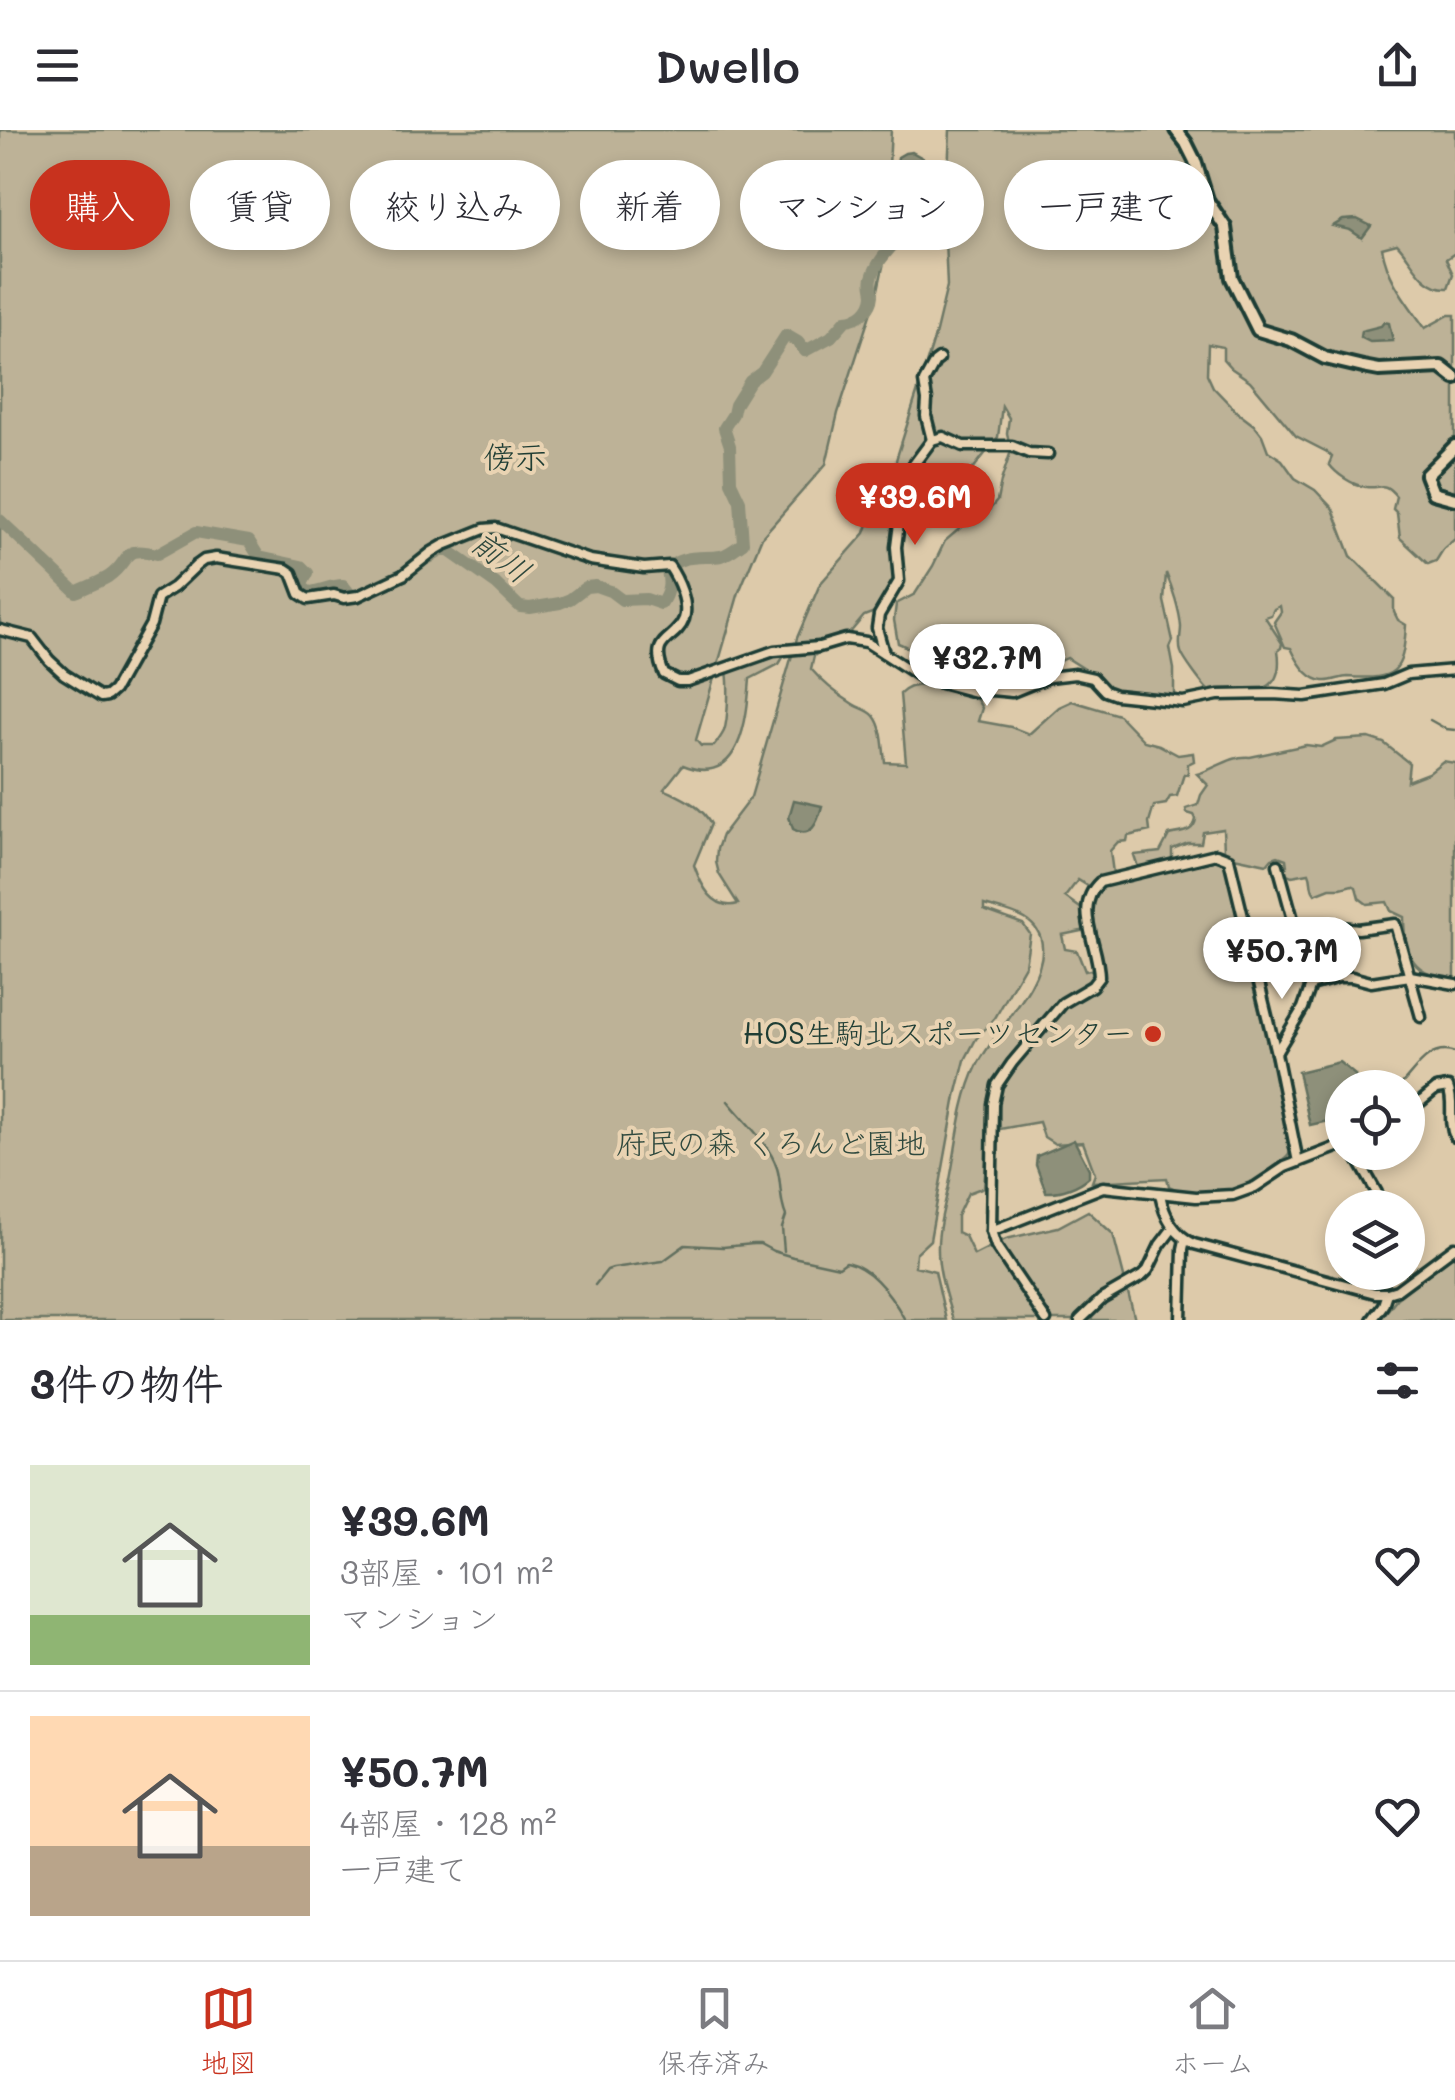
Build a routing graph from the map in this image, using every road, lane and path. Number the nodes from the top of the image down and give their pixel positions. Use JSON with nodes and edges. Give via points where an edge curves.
{"nodes":[{"id":1,"x":1176,"y":130,"type":"edge"},
{"id":2,"x":939,"y":359,"type":"dead end"},
{"id":3,"x":1455,"y":378,"type":"edge"},
{"id":4,"x":932,"y":440,"type":"junction"},
{"id":5,"x":1455,"y":446,"type":"edge"},
{"id":6,"x":1048,"y":454,"type":"dead end"},
{"id":7,"x":1455,"y":499,"type":"edge"},
{"id":8,"x":0,"y":630,"type":"edge"},
{"id":9,"x":884,"y":653,"type":"junction"},
{"id":10,"x":1455,"y":670,"type":"edge"},
{"id":11,"x":1278,"y":865,"type":"dead end"},
{"id":12,"x":1296,"y":933,"type":"junction"},
{"id":13,"x":1410,"y":976,"type":"junction"},
{"id":14,"x":1455,"y":984,"type":"edge"},
{"id":15,"x":1311,"y":986,"type":"junction"},
{"id":16,"x":1422,"y":1017,"type":"dead end"},
{"id":17,"x":1276,"y":1053,"type":"junction"},
{"id":18,"x":1425,"y":1098,"type":"edge"},
{"id":19,"x":1454,"y":1109,"type":"edge"},
{"id":20,"x":1455,"y":1137,"type":"edge"},
{"id":21,"x":1325,"y":1152,"type":"edge"},
{"id":22,"x":1298,"y":1162,"type":"junction"},
{"id":23,"x":1160,"y":1194,"type":"junction"},
{"id":24,"x":1173,"y":1228,"type":"junction"},
{"id":25,"x":991,"y":1230,"type":"junction"},
{"id":26,"x":1185,"y":1240,"type":"junction"},
{"id":27,"x":1455,"y":1247,"type":"edge"},
{"id":28,"x":1446,"y":1254,"type":"junction"},
{"id":29,"x":1455,"y":1262,"type":"edge"},
{"id":30,"x":1425,"y":1269,"type":"edge"},
{"id":31,"x":1397,"y":1290,"type":"edge"},
{"id":32,"x":1388,"y":1294,"type":"junction"},
{"id":33,"x":1046,"y":1320,"type":"edge"},
{"id":34,"x":1080,"y":1320,"type":"edge"},
{"id":35,"x":1181,"y":1320,"type":"edge"},
{"id":36,"x":1372,"y":1320,"type":"edge"}],
"edges":[{"from":1,"to":3,"type":"main road","via":[[1224,228],[1232,278],[1258,330],[1335,361],[1379,370],[1441,366]]},
{"from":2,"to":4,"type":"street","via":[[924,382]]},
{"from":4,"to":6,"type":"street"},
{"from":4,"to":9,"type":"street","via":[[897,487],[898,581],[877,628]]},
{"from":5,"to":7,"type":"main road","via":[[1426,476],[1433,493]]},
{"from":8,"to":9,"type":"street","via":[[32,638],[64,674],[107,696],[151,624],[158,597],[204,560],[286,569],[308,599],[355,597],[404,575],[444,545],[496,528],[590,560],[670,568],[685,612],[660,646],[661,667],[678,681],[764,653],[846,639]]},
{"from":9,"to":10,"type":"street","via":[[922,678],[975,692],[1012,692],[1075,674],[1116,695],[1183,702],[1218,695],[1304,696]]},
{"from":11,"to":12,"type":"street"},
{"from":12,"to":13,"type":"street","via":[[1327,924],[1394,924]]},
{"from":12,"to":15,"type":"street"},
{"from":13,"to":14,"type":"street"},
{"from":13,"to":15,"type":"street","via":[[1339,978]]},
{"from":13,"to":16,"type":"street"},
{"from":15,"to":17,"type":"street"},
{"from":17,"to":22,"type":"street"},
{"from":17,"to":25,"type":"street","via":[[1229,859],[1209,856],[1100,882],[1086,910],[1098,977],[1063,1003],[996,1085]]},
{"from":18,"to":19,"type":"street","via":[[1448,1087]]},
{"from":19,"to":20,"type":"street"},
{"from":21,"to":22,"type":"street"},
{"from":22,"to":23,"type":"street","via":[[1233,1195]]},
{"from":23,"to":24,"type":"street"},
{"from":23,"to":25,"type":"street","via":[[1103,1187]]},
{"from":24,"to":26,"type":"street"},
{"from":24,"to":34,"type":"street","via":[[1142,1276],[1102,1298]]},
{"from":25,"to":33,"type":"street"},
{"from":26,"to":32,"type":"street"},
{"from":26,"to":35,"type":"street"},
{"from":27,"to":28,"type":"street"},
{"from":28,"to":29,"type":"street"},
{"from":28,"to":30,"type":"street"},
{"from":31,"to":32,"type":"street"},
{"from":32,"to":36,"type":"street"}]}
